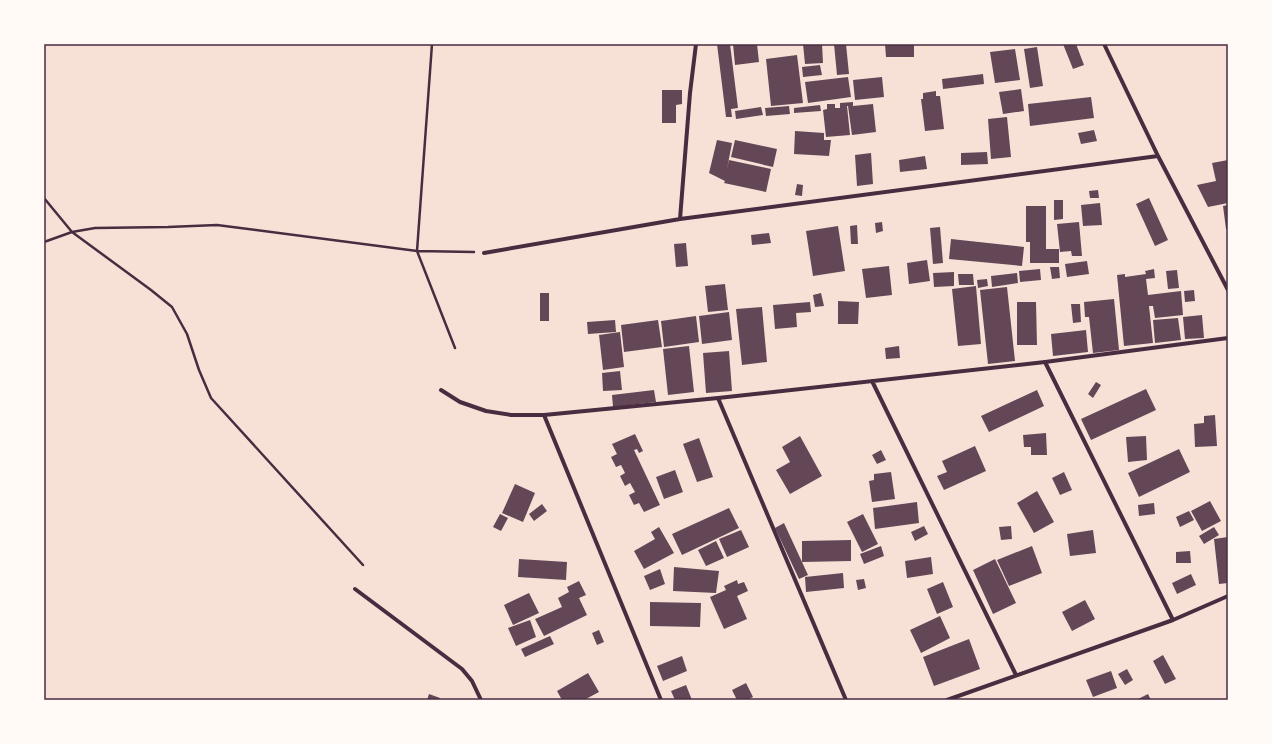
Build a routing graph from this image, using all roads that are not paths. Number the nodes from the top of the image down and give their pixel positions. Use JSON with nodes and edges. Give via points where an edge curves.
{"nodes":[{"id":1,"x":696,"y":44,"type":"edge"},
{"id":2,"x":1104,"y":44,"type":"edge"},
{"id":3,"x":1158,"y":156,"type":"junction"},
{"id":4,"x":680,"y":219,"type":"junction"},
{"id":5,"x":484,"y":253,"type":"road end"},
{"id":6,"x":1228,"y":290,"type":"edge"},
{"id":7,"x":1228,"y":338,"type":"edge"},
{"id":8,"x":1045,"y":362,"type":"junction"},
{"id":9,"x":872,"y":380,"type":"junction"},
{"id":10,"x":441,"y":390,"type":"dead end"},
{"id":11,"x":718,"y":398,"type":"junction"},
{"id":12,"x":544,"y":415,"type":"junction"},
{"id":13,"x":354,"y":589,"type":"dead end"},
{"id":14,"x":1228,"y":596,"type":"edge"},
{"id":15,"x":1173,"y":620,"type":"junction"},
{"id":16,"x":1016,"y":675,"type":"junction"},
{"id":17,"x":482,"y":700,"type":"edge"},
{"id":18,"x":661,"y":700,"type":"edge"},
{"id":19,"x":846,"y":700,"type":"edge"},
{"id":20,"x":947,"y":700,"type":"edge"}],
"edges":[{"from":1,"to":4,"type":"street"},
{"from":2,"to":3,"type":"street"},
{"from":3,"to":4,"type":"street"},
{"from":3,"to":6,"type":"street"},
{"from":4,"to":5,"type":"street"},
{"from":7,"to":8,"type":"street"},
{"from":8,"to":9,"type":"street"},
{"from":8,"to":15,"type":"street"},
{"from":9,"to":11,"type":"street"},
{"from":9,"to":16,"type":"street"},
{"from":10,"to":12,"type":"street","via":[[460,402],[486,411],[511,415]]},
{"from":11,"to":12,"type":"street"},
{"from":11,"to":19,"type":"street"},
{"from":12,"to":18,"type":"street"},
{"from":13,"to":17,"type":"street","via":[[462,669]]},
{"from":14,"to":15,"type":"street"},
{"from":15,"to":16,"type":"street"},
{"from":16,"to":20,"type":"street"}]}
